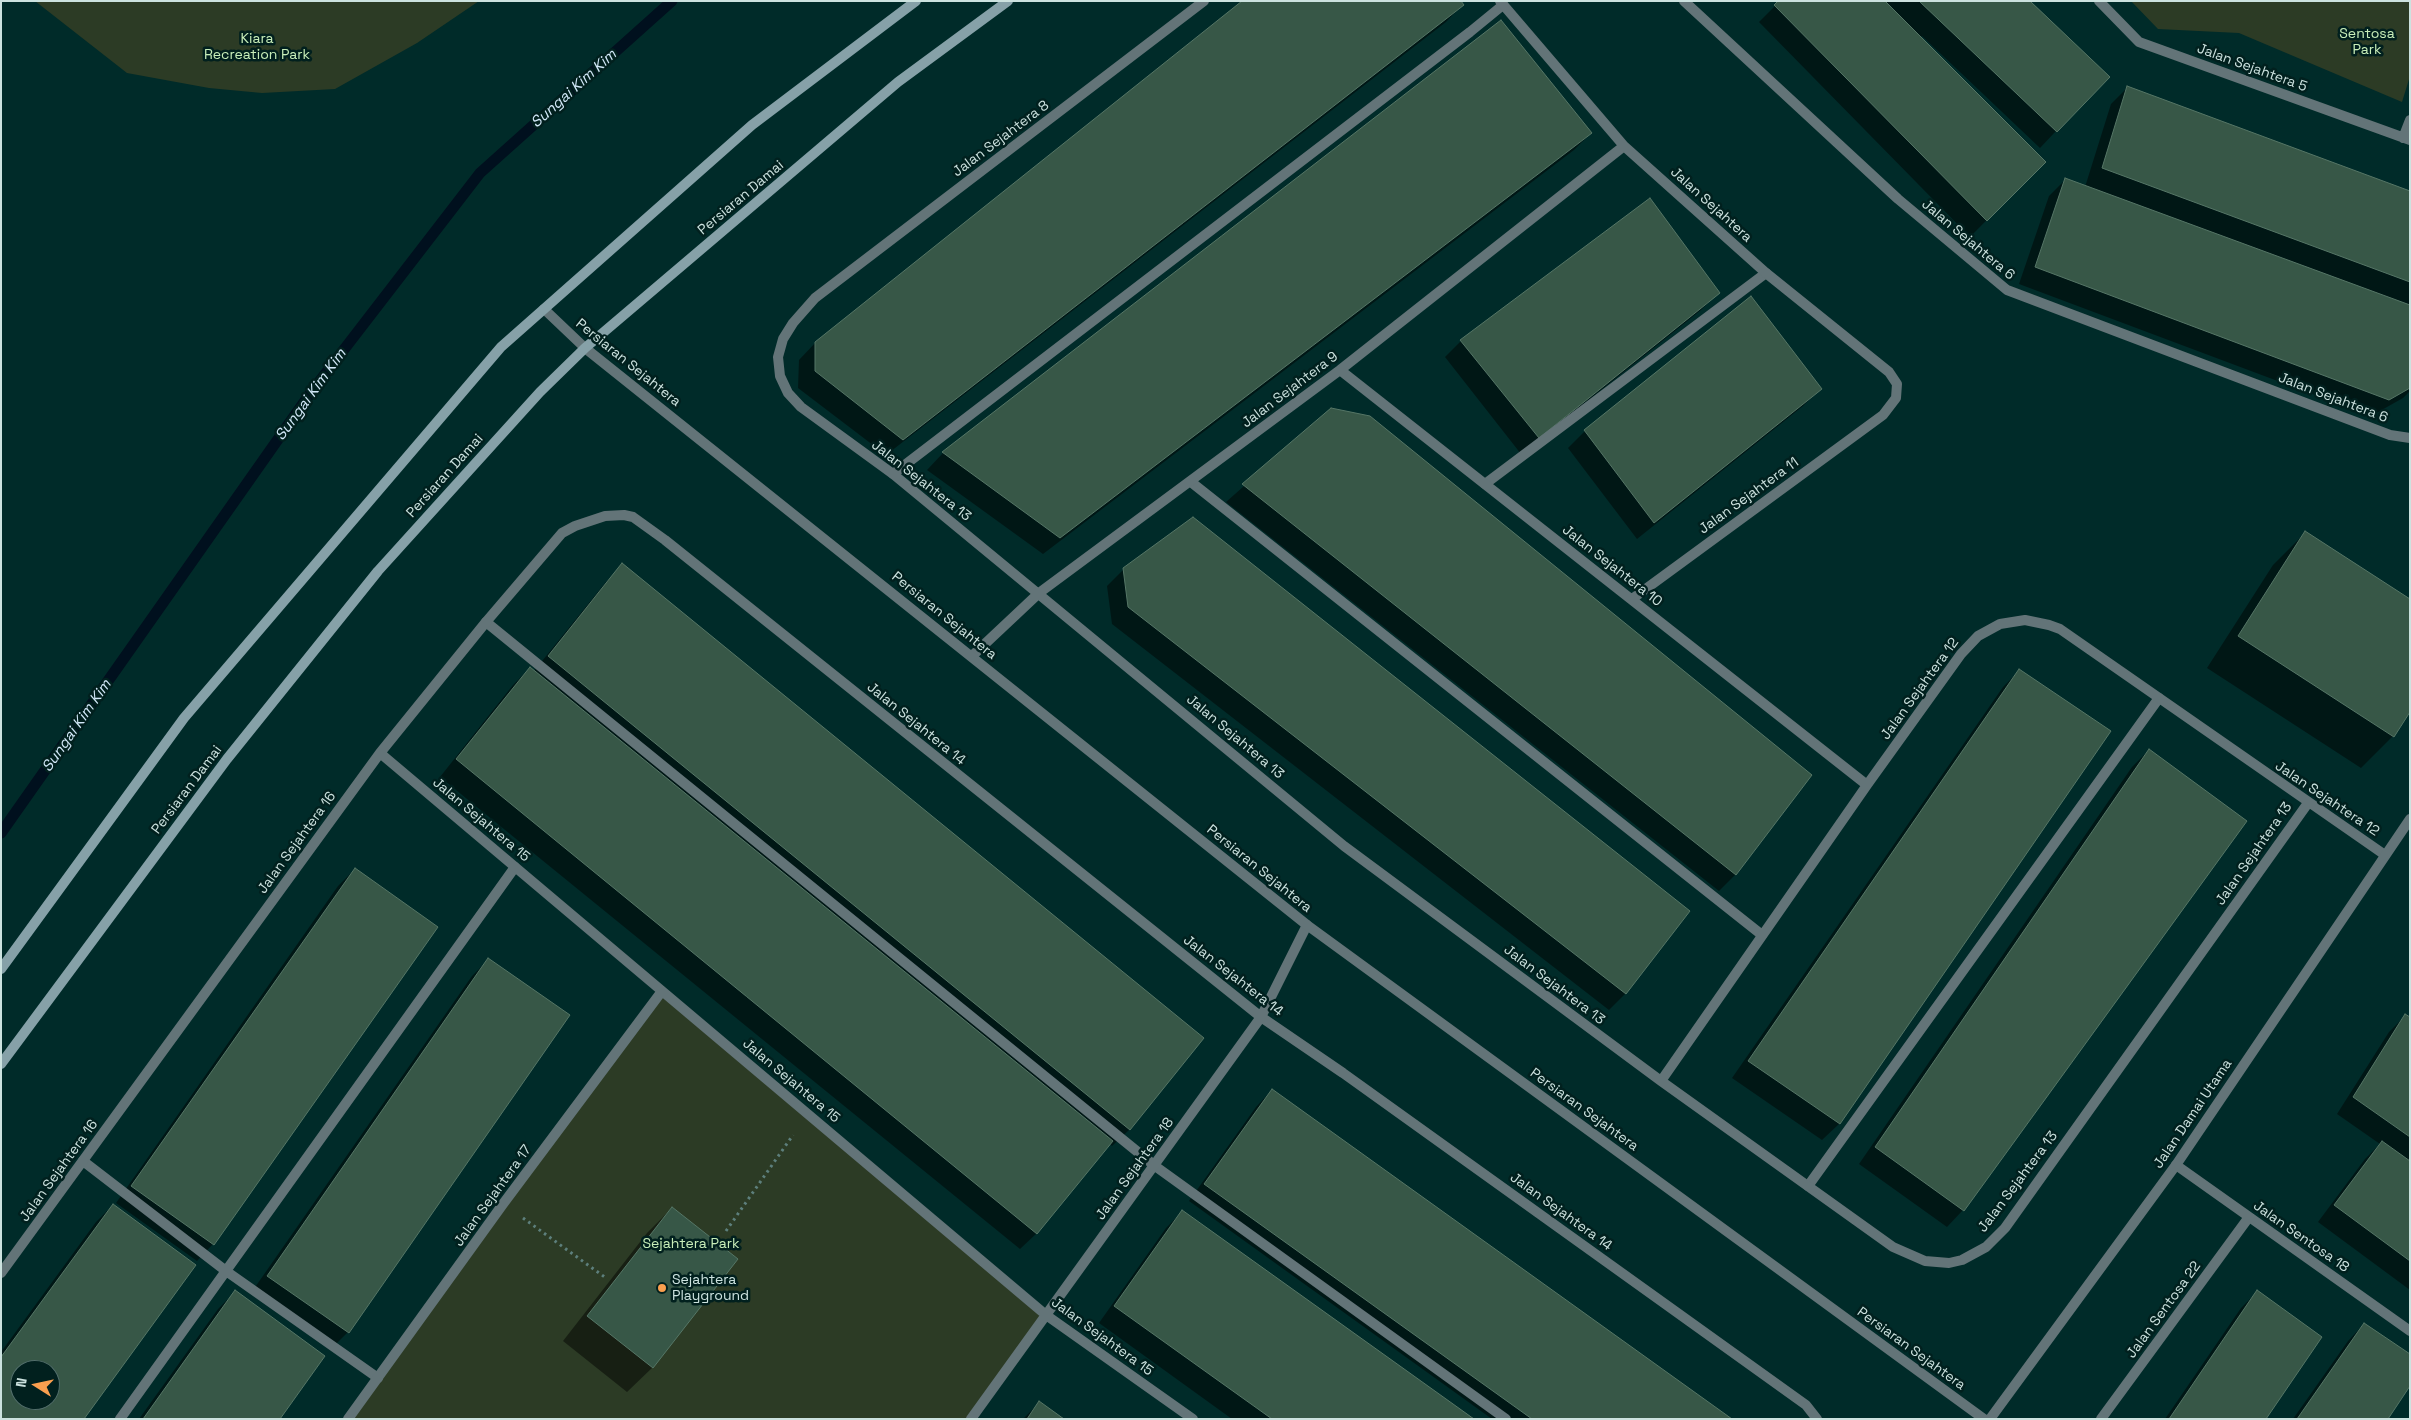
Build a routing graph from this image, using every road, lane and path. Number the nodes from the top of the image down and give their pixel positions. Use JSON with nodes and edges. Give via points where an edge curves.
{"nodes":[{"id":1,"x":916,"y":1,"type":"edge"},
{"id":2,"x":1008,"y":1,"type":"edge"},
{"id":3,"x":1204,"y":1,"type":"edge"},
{"id":4,"x":1684,"y":1,"type":"edge"},
{"id":5,"x":2099,"y":1,"type":"edge"},
{"id":6,"x":1501,"y":3,"type":"edge"},
{"id":7,"x":2410,"y":120,"type":"edge"},
{"id":8,"x":2407,"y":139,"type":"edge"},
{"id":9,"x":1624,"y":146,"type":"junction"},
{"id":10,"x":1766,"y":273,"type":"junction"},
{"id":11,"x":814,"y":298,"type":"joint"},
{"id":12,"x":544,"y":308,"type":"junction"},
{"id":13,"x":585,"y":348,"type":"junction"},
{"id":14,"x":1340,"y":370,"type":"junction"},
{"id":15,"x":1883,"y":415,"type":"joint"},
{"id":16,"x":2410,"y":438,"type":"edge"},
{"id":17,"x":893,"y":474,"type":"junction"},
{"id":18,"x":1191,"y":482,"type":"junction"},
{"id":19,"x":1485,"y":484,"type":"junction"},
{"id":20,"x":665,"y":540,"type":"joint"},
{"id":21,"x":1039,"y":593,"type":"junction"},
{"id":22,"x":1632,"y":599,"type":"junction"},
{"id":23,"x":486,"y":622,"type":"junction"},
{"id":24,"x":972,"y":656,"type":"junction"},
{"id":25,"x":2160,"y":698,"type":"junction"},
{"id":26,"x":380,"y":753,"type":"junction"},
{"id":27,"x":1867,"y":785,"type":"junction"},
{"id":28,"x":2308,"y":803,"type":"junction"},
{"id":29,"x":2410,"y":819,"type":"edge"},
{"id":30,"x":2385,"y":855,"type":"junction"},
{"id":31,"x":515,"y":867,"type":"junction"},
{"id":32,"x":1307,"y":925,"type":"junction"},
{"id":33,"x":1762,"y":935,"type":"junction"},
{"id":34,"x":1,"y":969,"type":"edge"},
{"id":35,"x":662,"y":991,"type":"junction"},
{"id":36,"x":1261,"y":1017,"type":"junction"},
{"id":37,"x":1,"y":1064,"type":"edge"},
{"id":38,"x":1661,"y":1081,"type":"junction"},
{"id":39,"x":808,"y":1114,"type":"junction"},
{"id":40,"x":83,"y":1161,"type":"junction"},
{"id":41,"x":2176,"y":1165,"type":"junction"},
{"id":42,"x":1155,"y":1166,"type":"junction"},
{"id":43,"x":1808,"y":1186,"type":"junction"},
{"id":44,"x":503,"y":1204,"type":"junction"},
{"id":45,"x":2249,"y":1217,"type":"junction"},
{"id":46,"x":726,"y":1231,"type":"dead end"},
{"id":47,"x":226,"y":1271,"type":"junction"},
{"id":48,"x":1,"y":1273,"type":"edge"},
{"id":49,"x":606,"y":1278,"type":"dead end"},
{"id":50,"x":1046,"y":1315,"type":"junction"},
{"id":51,"x":2410,"y":1331,"type":"edge"},
{"id":52,"x":378,"y":1378,"type":"junction"},
{"id":53,"x":1192,"y":1418,"type":"edge"},
{"id":54,"x":120,"y":1419,"type":"edge"},
{"id":55,"x":348,"y":1419,"type":"edge"},
{"id":56,"x":971,"y":1419,"type":"edge"},
{"id":57,"x":1506,"y":1419,"type":"edge"},
{"id":58,"x":1816,"y":1419,"type":"edge"},
{"id":59,"x":1984,"y":1419,"type":"edge"},
{"id":60,"x":1990,"y":1419,"type":"edge"},
{"id":61,"x":2101,"y":1419,"type":"edge"}],
"edges":[{"from":1,"to":12,"type":"main road","via":[[752,125]]},
{"from":2,"to":13,"type":"main road","name":"Persiaran Damai","via":[[898,82]]},
{"from":3,"to":11,"type":"street","name":"Jalan Sejahtera 8"},
{"from":4,"to":16,"type":"street","name":"Jalan Sejahtera 6","via":[[1898,199],[2007,290],[2399,438]]},
{"from":5,"to":8,"type":"street","name":"Jalan Sejahtera 5","via":[[2139,42]]},
{"from":6,"to":9,"type":"street","name":"Jalan Sejahtera"},
{"from":6,"to":17,"type":"street","via":[[1439,56]]},
{"from":7,"to":8,"type":"street"},
{"from":9,"to":10,"type":"street","name":"Jalan Sejahtera"},
{"from":9,"to":14,"type":"street","name":"Jalan Sejahtera 9"},
{"from":10,"to":15,"type":"street","name":"Jalan Sejahtera","via":[[1894,377],[1896,398]]},
{"from":10,"to":19,"type":"street"},
{"from":11,"to":17,"type":"street","name":"Jalan Sejahtera 13","via":[[783,339],[778,357],[780,376],[788,393],[801,407]]},
{"from":12,"to":13,"type":"street","name":"Persiaran Sejahtera"},
{"from":12,"to":34,"type":"main road","via":[[501,347],[184,718]]},
{"from":13,"to":24,"type":"street","name":"Persiaran Sejahtera"},
{"from":13,"to":37,"type":"main road","name":"Persiaran Damai","via":[[540,392],[372,578],[227,759]]},
{"from":14,"to":18,"type":"street","name":"Jalan Sejahtera 9"},
{"from":14,"to":19,"type":"street","name":"Jalan Sejahtera 10"},
{"from":15,"to":22,"type":"street","name":"Jalan Sejahtera 11"},
{"from":17,"to":21,"type":"street","name":"Jalan Sejahtera 13"},
{"from":18,"to":21,"type":"street","name":"Jalan Sejahtera 9"},
{"from":18,"to":33,"type":"street"},
{"from":19,"to":22,"type":"street","name":"Jalan Sejahtera 10"},
{"from":20,"to":23,"type":"street","name":"Jalan Sejahtera 16","via":[[633,517],[624,515],[605,516],[575,526],[557,538]]},
{"from":20,"to":36,"type":"street","name":"Jalan Sejahtera 14"},
{"from":21,"to":24,"type":"street","name":"Jalan Sejahtera 9"},
{"from":21,"to":38,"type":"street","name":"Jalan Sejahtera 13","via":[[1344,846]]},
{"from":22,"to":27,"type":"street","name":"Jalan Sejahtera 10"},
{"from":23,"to":26,"type":"street","name":"Jalan Sejahtera 16"},
{"from":23,"to":42,"type":"street"},
{"from":24,"to":32,"type":"street","name":"Persiaran Sejahtera"},
{"from":25,"to":27,"type":"street","name":"Jalan Sejahtera 12","via":[[2060,629],[2025,620],[2000,624],[1969,644]]},
{"from":25,"to":28,"type":"street","name":"Jalan Sejahtera 12"},
{"from":25,"to":43,"type":"street"},
{"from":26,"to":31,"type":"street","name":"Jalan Sejahtera 15"},
{"from":26,"to":40,"type":"street","name":"Jalan Sejahtera 16"},
{"from":27,"to":33,"type":"street","name":"Jalan Sejahtera 12"},
{"from":28,"to":30,"type":"street","name":"Jalan Sejahtera 12"},
{"from":28,"to":43,"type":"street","name":"Jalan Sejahtera 13","via":[[2005,1228],[1986,1248],[1950,1263],[1914,1258],[1893,1247]]},
{"from":29,"to":30,"type":"street","name":"Jalan Damai Utama"},
{"from":30,"to":41,"type":"street","name":"Jalan Damai Utama"},
{"from":31,"to":35,"type":"street","name":"Jalan Sejahtera 15"},
{"from":31,"to":47,"type":"street"},
{"from":32,"to":36,"type":"street","name":"Jalan Sejahtera 18"},
{"from":32,"to":59,"type":"street","name":"Persiaran Sejahtera"},
{"from":33,"to":38,"type":"street","name":"Jalan Sejahtera 12"},
{"from":35,"to":39,"type":"street","name":"Jalan Sejahtera 15"},
{"from":35,"to":44,"type":"street","name":"Jalan Sejahtera 17"},
{"from":36,"to":42,"type":"street","name":"Jalan Sejahtera 18"},
{"from":36,"to":58,"type":"street","name":"Jalan Sejahtera 14","via":[[1806,1405]]},
{"from":38,"to":43,"type":"street","name":"Jalan Sejahtera 13"},
{"from":39,"to":46,"type":"path"},
{"from":39,"to":50,"type":"street","name":"Jalan Sejahtera 15"},
{"from":40,"to":47,"type":"street"},
{"from":40,"to":48,"type":"street","name":"Jalan Sejahtera 16"},
{"from":41,"to":45,"type":"street","name":"Jalan Sentosa 18"},
{"from":41,"to":60,"type":"street","name":"Jalan Damai Utama"},
{"from":42,"to":50,"type":"street","name":"Jalan Sejahtera 18"},
{"from":42,"to":57,"type":"street"},
{"from":44,"to":49,"type":"path"},
{"from":44,"to":52,"type":"street","name":"Jalan Sejahtera 17"},
{"from":45,"to":51,"type":"street","name":"Jalan Sentosa 18"},
{"from":45,"to":61,"type":"street","name":"Jalan Sentosa 22"},
{"from":47,"to":52,"type":"street"},
{"from":47,"to":54,"type":"street"},
{"from":50,"to":53,"type":"street","name":"Jalan Sejahtera 15"},
{"from":50,"to":56,"type":"street","name":"Jalan Sejahtera 18"},
{"from":52,"to":55,"type":"street","name":"Jalan Sejahtera 17"}]}
